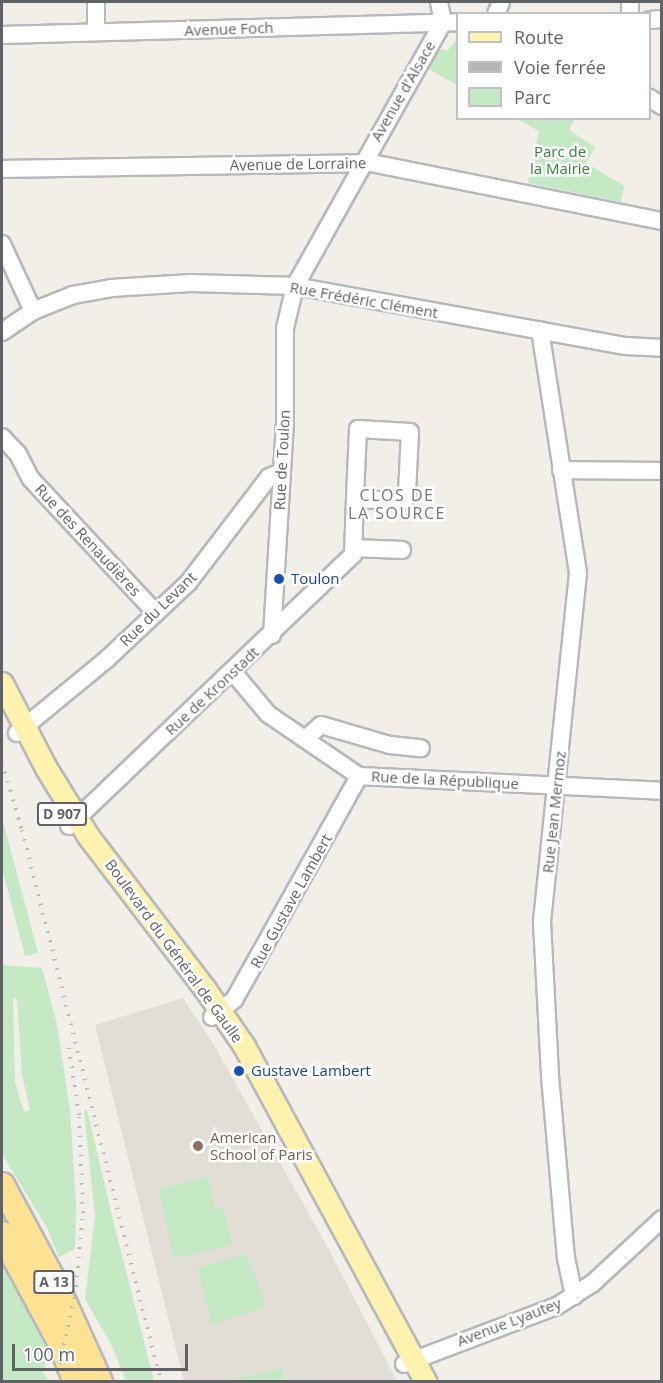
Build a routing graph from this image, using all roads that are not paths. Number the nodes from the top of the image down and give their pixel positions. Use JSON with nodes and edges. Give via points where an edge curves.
{"nodes":[{"id":1,"x":96,"y":2,"type":"edge"},
{"id":2,"x":439,"y":2,"type":"edge"},
{"id":3,"x":450,"y":22,"type":"edge"},
{"id":4,"x":96,"y":32,"type":"junction"},
{"id":5,"x":2,"y":35,"type":"edge"},
{"id":6,"x":362,"y":162,"type":"junction"},
{"id":7,"x":2,"y":170,"type":"edge"},
{"id":8,"x":662,"y":221,"type":"edge"},
{"id":9,"x":2,"y":244,"type":"edge"},
{"id":10,"x":295,"y":286,"type":"junction"},
{"id":11,"x":33,"y":311,"type":"junction"},
{"id":12,"x":540,"y":330,"type":"junction"},
{"id":13,"x":2,"y":332,"type":"edge"},
{"id":14,"x":662,"y":348,"type":"edge"},
{"id":15,"x":2,"y":437,"type":"edge"},
{"id":16,"x":561,"y":470,"type":"junction"},
{"id":17,"x":658,"y":471,"type":"dead end"},
{"id":18,"x":282,"y":472,"type":"junction"},
{"id":19,"x":355,"y":498,"type":"junction"},
{"id":20,"x":402,"y":550,"type":"dead end"},
{"id":21,"x":354,"y":551,"type":"junction"},
{"id":22,"x":156,"y":613,"type":"junction"},
{"id":23,"x":272,"y":634,"type":"junction"},
{"id":24,"x":232,"y":671,"type":"junction"},
{"id":25,"x":2,"y":683,"type":"edge"},
{"id":26,"x":2,"y":703,"type":"edge"},
{"id":27,"x":21,"y":730,"type":"junction"},
{"id":28,"x":305,"y":740,"type":"junction"},
{"id":29,"x":422,"y":748,"type":"dead end"},
{"id":30,"x":359,"y":776,"type":"junction"},
{"id":31,"x":558,"y":785,"type":"junction"},
{"id":32,"x":662,"y":791,"type":"edge"},
{"id":33,"x":73,"y":822,"type":"junction"},
{"id":34,"x":217,"y":1014,"type":"junction"},
{"id":35,"x":2,"y":1185,"type":"edge"},
{"id":36,"x":662,"y":1219,"type":"edge"},
{"id":37,"x":2,"y":1234,"type":"edge"},
{"id":38,"x":574,"y":1296,"type":"junction"},
{"id":39,"x":410,"y":1368,"type":"edge"},
{"id":40,"x":76,"y":1382,"type":"edge"},
{"id":41,"x":100,"y":1382,"type":"edge"},
{"id":42,"x":426,"y":1382,"type":"edge"}],
"edges":[{"from":1,"to":4,"type":"street"},
{"from":2,"to":3,"type":"street"},
{"from":3,"to":4,"type":"street","name":"Avenue Foch"},
{"from":3,"to":6,"type":"street","name":"Avenue d'Alsace"},
{"from":4,"to":5,"type":"street","name":"Avenue Foch"},
{"from":6,"to":7,"type":"street","name":"Avenue de Lorraine"},
{"from":6,"to":8,"type":"street","name":"Avenue de Lorraine"},
{"from":6,"to":10,"type":"street","name":"Avenue d'Alsace"},
{"from":9,"to":11,"type":"street"},
{"from":10,"to":11,"type":"street","name":"Rue Frédéric Clément","via":[[191,283],[111,288],[73,295]]},
{"from":10,"to":12,"type":"street","name":"Rue Frédéric Clément"},
{"from":10,"to":18,"type":"street","name":"Rue de Toulon","via":[[285,328]]},
{"from":11,"to":13,"type":"street","name":"Rue Frédéric Clément"},
{"from":12,"to":14,"type":"street","name":"Rue Frédéric Clément"},
{"from":12,"to":16,"type":"street","name":"Rue Jean Mermoz"},
{"from":15,"to":22,"type":"street","name":"Rue des Renaudières","via":[[18,454],[31,479]]},
{"from":16,"to":17,"type":"street"},
{"from":16,"to":31,"type":"street","name":"Rue Jean Mermoz","via":[[578,573]]},
{"from":18,"to":22,"type":"street","name":"Rue du Levant","via":[[269,477],[218,547]]},
{"from":18,"to":23,"type":"street","name":"Rue de Toulon"},
{"from":19,"to":19,"type":"street","via":[[358,429],[410,432],[408,493],[404,501]]},
{"from":19,"to":21,"type":"street"},
{"from":20,"to":21,"type":"street"},
{"from":21,"to":23,"type":"street","name":"Rue de Kronstadt"},
{"from":22,"to":27,"type":"street","name":"Rue du Levant"},
{"from":23,"to":24,"type":"street","name":"Rue de Kronstadt"},
{"from":24,"to":28,"type":"street","name":"Rue de la République","via":[[268,714]]},
{"from":24,"to":33,"type":"street","name":"Rue de Kronstadt"},
{"from":25,"to":27,"type":"main road","name":"Boulevard du Général de Gaulle","number":"D 907"},
{"from":26,"to":27,"type":"main road","name":"Boulevard du Général de Gaulle","number":"D 907"},
{"from":27,"to":33,"type":"main road","name":"Boulevard du Général de Gaulle","number":"D 907"},
{"from":28,"to":29,"type":"street","via":[[321,725],[390,745]]},
{"from":28,"to":30,"type":"street","name":"Rue de la République"},
{"from":30,"to":31,"type":"street","name":"Rue de la République"},
{"from":30,"to":34,"type":"street","name":"Rue Gustave Lambert","via":[[234,1000]]},
{"from":31,"to":32,"type":"street","name":"Rue de la République"},
{"from":31,"to":38,"type":"street","name":"Rue Jean Mermoz","via":[[542,922],[551,1088],[566,1258]]},
{"from":33,"to":34,"type":"main road","name":"Boulevard du Général de Gaulle","number":"D 907"},
{"from":34,"to":39,"type":"main road","name":"Boulevard du Général de Gaulle","number":"D 907","via":[[264,1080]]},
{"from":35,"to":41,"type":"highway","number":"A 13","via":[[59,1291]]},
{"from":36,"to":38,"type":"street","name":"Avenue Lyautey"},
{"from":37,"to":40,"type":"highway","number":"A 13","via":[[60,1342]]},
{"from":38,"to":39,"type":"street","name":"Avenue Lyautey"},
{"from":39,"to":42,"type":"main road","name":"Boulevard du Général de Gaulle","number":"D 907"}]}
